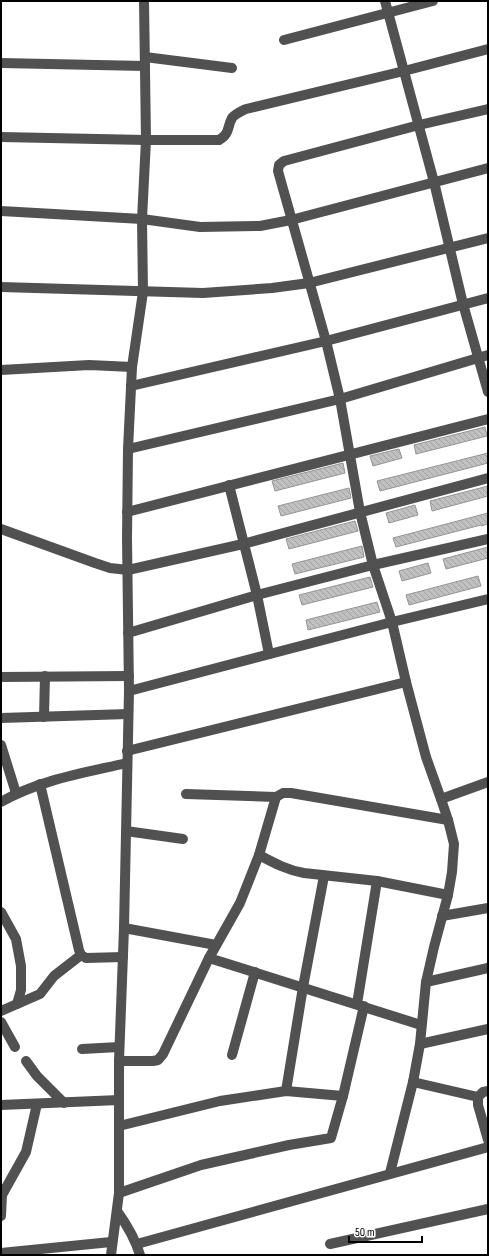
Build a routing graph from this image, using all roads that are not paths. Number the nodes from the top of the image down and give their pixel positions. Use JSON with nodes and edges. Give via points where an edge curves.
{"nodes":[{"id":1,"x":144,"y":1,"type":"edge"},
{"id":2,"x":385,"y":1,"type":"edge"},
{"id":3,"x":433,"y":1,"type":"edge"},
{"id":4,"x":388,"y":12,"type":"junction"},
{"id":5,"x":284,"y":40,"type":"dead end"},
{"id":6,"x":488,"y":49,"type":"edge"},
{"id":7,"x":145,"y":62,"type":"junction"},
{"id":8,"x":1,"y":63,"type":"edge"},
{"id":9,"x":232,"y":68,"type":"dead end"},
{"id":10,"x":404,"y":71,"type":"junction"},
{"id":11,"x":488,"y":109,"type":"edge"},
{"id":12,"x":419,"y":125,"type":"junction"},
{"id":13,"x":1,"y":137,"type":"edge"},
{"id":14,"x":146,"y":140,"type":"junction"},
{"id":15,"x":488,"y":168,"type":"edge"},
{"id":16,"x":434,"y":182,"type":"junction"},
{"id":17,"x":1,"y":211,"type":"edge"},
{"id":18,"x":142,"y":219,"type":"junction"},
{"id":19,"x":291,"y":220,"type":"junction"},
{"id":20,"x":488,"y":238,"type":"edge"},
{"id":21,"x":449,"y":248,"type":"junction"},
{"id":22,"x":309,"y":283,"type":"junction"},
{"id":23,"x":1,"y":288,"type":"edge"},
{"id":24,"x":144,"y":292,"type":"junction"},
{"id":25,"x":488,"y":298,"type":"edge"},
{"id":26,"x":463,"y":304,"type":"junction"},
{"id":27,"x":326,"y":341,"type":"junction"},
{"id":28,"x":483,"y":356,"type":"edge"},
{"id":29,"x":132,"y":367,"type":"junction"},
{"id":30,"x":1,"y":370,"type":"edge"},
{"id":31,"x":131,"y":386,"type":"junction"},
{"id":32,"x":488,"y":392,"type":"edge"},
{"id":33,"x":340,"y":399,"type":"junction"},
{"id":34,"x":488,"y":419,"type":"edge"},
{"id":35,"x":128,"y":449,"type":"junction"},
{"id":36,"x":350,"y":455,"type":"junction"},
{"id":37,"x":488,"y":478,"type":"edge"},
{"id":38,"x":229,"y":485,"type":"junction"},
{"id":39,"x":127,"y":512,"type":"junction"},
{"id":40,"x":360,"y":512,"type":"junction"},
{"id":41,"x":1,"y":529,"type":"edge"},
{"id":42,"x":488,"y":539,"type":"edge"},
{"id":43,"x":243,"y":544,"type":"junction"},
{"id":44,"x":374,"y":565,"type":"junction"},
{"id":45,"x":128,"y":570,"type":"junction"},
{"id":46,"x":257,"y":596,"type":"junction"},
{"id":47,"x":488,"y":599,"type":"edge"},
{"id":48,"x":392,"y":622,"type":"junction"},
{"id":49,"x":128,"y":633,"type":"junction"},
{"id":50,"x":269,"y":654,"type":"junction"},
{"id":51,"x":45,"y":676,"type":"junction"},
{"id":52,"x":129,"y":676,"type":"junction"},
{"id":53,"x":1,"y":677,"type":"edge"},
{"id":54,"x":406,"y":682,"type":"junction"},
{"id":55,"x":129,"y":691,"type":"junction"},
{"id":56,"x":128,"y":714,"type":"junction"},
{"id":57,"x":44,"y":717,"type":"junction"},
{"id":58,"x":1,"y":718,"type":"edge"},
{"id":59,"x":1,"y":745,"type":"edge"},
{"id":60,"x":127,"y":751,"type":"junction"},
{"id":61,"x":127,"y":763,"type":"junction"},
{"id":62,"x":488,"y":782,"type":"edge"},
{"id":63,"x":40,"y":784,"type":"junction"},
{"id":64,"x":16,"y":793,"type":"junction"},
{"id":65,"x":186,"y":794,"type":"dead end"},
{"id":66,"x":276,"y":797,"type":"junction"},
{"id":67,"x":441,"y":799,"type":"junction"},
{"id":68,"x":1,"y":802,"type":"edge"},
{"id":69,"x":448,"y":820,"type":"junction"},
{"id":70,"x":126,"y":831,"type":"junction"},
{"id":71,"x":183,"y":840,"type":"dead end"},
{"id":72,"x":259,"y":855,"type":"junction"},
{"id":73,"x":324,"y":876,"type":"junction"},
{"id":74,"x":377,"y":881,"type":"junction"},
{"id":75,"x":448,"y":895,"type":"junction"},
{"id":76,"x":488,"y":909,"type":"edge"},
{"id":77,"x":1,"y":912,"type":"edge"},
{"id":78,"x":442,"y":916,"type":"junction"},
{"id":79,"x":124,"y":928,"type":"junction"},
{"id":80,"x":216,"y":945,"type":"junction"},
{"id":81,"x":82,"y":955,"type":"junction"},
{"id":82,"x":123,"y":957,"type":"junction"},
{"id":83,"x":209,"y":958,"type":"junction"},
{"id":84,"x":488,"y":968,"type":"edge"},
{"id":85,"x":255,"y":972,"type":"junction"},
{"id":86,"x":426,"y":982,"type":"junction"},
{"id":87,"x":303,"y":987,"type":"junction"},
{"id":88,"x":17,"y":1004,"type":"junction"},
{"id":89,"x":361,"y":1005,"type":"junction"},
{"id":90,"x":1,"y":1011,"type":"edge"},
{"id":91,"x":1,"y":1022,"type":"edge"},
{"id":92,"x":421,"y":1025,"type":"junction"},
{"id":93,"x":488,"y":1029,"type":"edge"},
{"id":94,"x":420,"y":1044,"type":"junction"},
{"id":95,"x":15,"y":1047,"type":"dead end"},
{"id":96,"x":120,"y":1047,"type":"junction"},
{"id":97,"x":82,"y":1048,"type":"dead end"},
{"id":98,"x":232,"y":1054,"type":"dead end"},
{"id":99,"x":119,"y":1060,"type":"junction"},
{"id":100,"x":26,"y":1062,"type":"dead end"},
{"id":101,"x":413,"y":1082,"type":"junction"},
{"id":102,"x":286,"y":1091,"type":"junction"},
{"id":103,"x":488,"y":1091,"type":"edge"},
{"id":104,"x":343,"y":1096,"type":"junction"},
{"id":105,"x":478,"y":1097,"type":"junction"},
{"id":106,"x":118,"y":1100,"type":"junction"},
{"id":107,"x":64,"y":1103,"type":"junction"},
{"id":108,"x":37,"y":1104,"type":"junction"},
{"id":109,"x":1,"y":1105,"type":"edge"},
{"id":110,"x":119,"y":1126,"type":"junction"},
{"id":111,"x":488,"y":1140,"type":"edge"},
{"id":112,"x":488,"y":1147,"type":"edge"},
{"id":113,"x":390,"y":1173,"type":"junction"},
{"id":114,"x":119,"y":1193,"type":"junction"},
{"id":115,"x":488,"y":1209,"type":"edge"},
{"id":116,"x":117,"y":1211,"type":"junction"},
{"id":117,"x":1,"y":1216,"type":"edge"},
{"id":118,"x":111,"y":1242,"type":"junction"},
{"id":119,"x":137,"y":1244,"type":"junction"},
{"id":120,"x":330,"y":1244,"type":"dead end"},
{"id":121,"x":1,"y":1253,"type":"edge"},
{"id":122,"x":110,"y":1255,"type":"edge"},
{"id":123,"x":140,"y":1255,"type":"edge"}],
"edges":[{"from":1,"to":7,"type":"street"},
{"from":2,"to":4,"type":"street"},
{"from":3,"to":4,"type":"street"},
{"from":4,"to":5,"type":"street"},
{"from":4,"to":10,"type":"street"},
{"from":6,"to":10,"type":"street"},
{"from":7,"to":8,"type":"street"},
{"from":7,"to":9,"type":"street"},
{"from":7,"to":14,"type":"street"},
{"from":10,"to":12,"type":"street"},
{"from":10,"to":14,"type":"street","via":[[246,109],[232,118],[227,133],[219,140]]},
{"from":11,"to":12,"type":"street"},
{"from":12,"to":16,"type":"street"},
{"from":12,"to":19,"type":"street","via":[[284,161],[279,165],[278,171]]},
{"from":13,"to":14,"type":"street"},
{"from":14,"to":18,"type":"street"},
{"from":15,"to":16,"type":"street"},
{"from":16,"to":19,"type":"street"},
{"from":16,"to":21,"type":"street"},
{"from":17,"to":18,"type":"street"},
{"from":18,"to":19,"type":"street","via":[[200,227],[260,226]]},
{"from":18,"to":24,"type":"street"},
{"from":19,"to":22,"type":"street"},
{"from":20,"to":21,"type":"street"},
{"from":21,"to":22,"type":"street"},
{"from":21,"to":26,"type":"street"},
{"from":22,"to":24,"type":"street","via":[[203,293]]},
{"from":22,"to":27,"type":"street"},
{"from":23,"to":24,"type":"street"},
{"from":24,"to":29,"type":"street"},
{"from":25,"to":26,"type":"street"},
{"from":26,"to":27,"type":"street"},
{"from":26,"to":28,"type":"street"},
{"from":27,"to":31,"type":"street"},
{"from":27,"to":33,"type":"street"},
{"from":28,"to":32,"type":"street"},
{"from":28,"to":33,"type":"street"},
{"from":29,"to":30,"type":"street","via":[[89,365]]},
{"from":29,"to":31,"type":"street"},
{"from":31,"to":35,"type":"street"},
{"from":33,"to":35,"type":"street"},
{"from":33,"to":36,"type":"street"},
{"from":34,"to":36,"type":"street"},
{"from":35,"to":39,"type":"street"},
{"from":36,"to":38,"type":"street"},
{"from":36,"to":40,"type":"street"},
{"from":37,"to":40,"type":"street"},
{"from":38,"to":39,"type":"street"},
{"from":38,"to":43,"type":"street"},
{"from":39,"to":45,"type":"street"},
{"from":40,"to":43,"type":"street"},
{"from":40,"to":44,"type":"street"},
{"from":41,"to":45,"type":"street","via":[[94,563]]},
{"from":42,"to":44,"type":"street"},
{"from":43,"to":45,"type":"street"},
{"from":43,"to":46,"type":"street"},
{"from":44,"to":46,"type":"street"},
{"from":44,"to":48,"type":"street"},
{"from":45,"to":49,"type":"street"},
{"from":46,"to":49,"type":"street"},
{"from":46,"to":50,"type":"street"},
{"from":47,"to":48,"type":"street"},
{"from":48,"to":50,"type":"street"},
{"from":48,"to":54,"type":"street"},
{"from":49,"to":52,"type":"street"},
{"from":50,"to":55,"type":"street"},
{"from":51,"to":52,"type":"street"},
{"from":51,"to":53,"type":"street"},
{"from":51,"to":57,"type":"street"},
{"from":52,"to":55,"type":"street"},
{"from":54,"to":60,"type":"street"},
{"from":54,"to":67,"type":"street","via":[[426,757]]},
{"from":55,"to":56,"type":"street"},
{"from":56,"to":57,"type":"street"},
{"from":56,"to":60,"type":"street"},
{"from":57,"to":58,"type":"street"},
{"from":59,"to":64,"type":"street"},
{"from":60,"to":61,"type":"street"},
{"from":61,"to":63,"type":"street"},
{"from":61,"to":70,"type":"street"},
{"from":62,"to":67,"type":"street"},
{"from":63,"to":64,"type":"street"},
{"from":63,"to":81,"type":"street"},
{"from":64,"to":68,"type":"street"},
{"from":65,"to":66,"type":"street"},
{"from":66,"to":69,"type":"street","via":[[283,793],[291,793]]},
{"from":66,"to":72,"type":"street"},
{"from":67,"to":69,"type":"street"},
{"from":69,"to":75,"type":"street","via":[[454,844]]},
{"from":70,"to":71,"type":"street"},
{"from":70,"to":79,"type":"street"},
{"from":72,"to":73,"type":"street","via":[[292,871]]},
{"from":72,"to":80,"type":"street","via":[[240,903]]},
{"from":73,"to":74,"type":"street"},
{"from":73,"to":87,"type":"street"},
{"from":74,"to":75,"type":"street"},
{"from":74,"to":89,"type":"street"},
{"from":75,"to":78,"type":"street"},
{"from":76,"to":78,"type":"street"},
{"from":77,"to":88,"type":"street","via":[[16,939],[21,966],[22,990]]},
{"from":78,"to":86,"type":"street"},
{"from":79,"to":80,"type":"street"},
{"from":79,"to":82,"type":"street"},
{"from":80,"to":83,"type":"street"},
{"from":81,"to":82,"type":"street","via":[[86,958]]},
{"from":81,"to":88,"type":"street","via":[[54,976],[40,994]]},
{"from":82,"to":96,"type":"street"},
{"from":83,"to":85,"type":"street"},
{"from":83,"to":99,"type":"street","via":[[158,1060]]},
{"from":84,"to":86,"type":"street"},
{"from":85,"to":87,"type":"street"},
{"from":85,"to":98,"type":"street"},
{"from":86,"to":92,"type":"street"},
{"from":87,"to":89,"type":"street"},
{"from":87,"to":102,"type":"street"},
{"from":88,"to":90,"type":"street"},
{"from":89,"to":92,"type":"street"},
{"from":89,"to":104,"type":"street"},
{"from":91,"to":95,"type":"street"},
{"from":92,"to":94,"type":"street"},
{"from":93,"to":94,"type":"street"},
{"from":94,"to":101,"type":"street"},
{"from":96,"to":97,"type":"street"},
{"from":96,"to":99,"type":"street"},
{"from":99,"to":106,"type":"street"},
{"from":100,"to":107,"type":"street"},
{"from":101,"to":105,"type":"street"},
{"from":101,"to":113,"type":"street"},
{"from":102,"to":104,"type":"street"},
{"from":102,"to":110,"type":"street","via":[[220,1101]]},
{"from":103,"to":105,"type":"street"},
{"from":104,"to":114,"type":"street","via":[[331,1138],[201,1165]]},
{"from":105,"to":111,"type":"street"},
{"from":106,"to":107,"type":"street"},
{"from":106,"to":110,"type":"street"},
{"from":107,"to":108,"type":"street"},
{"from":108,"to":109,"type":"street"},
{"from":108,"to":117,"type":"street","via":[[26,1152],[2,1195]]},
{"from":110,"to":114,"type":"street"},
{"from":112,"to":113,"type":"street"},
{"from":113,"to":119,"type":"street"},
{"from":114,"to":116,"type":"street"},
{"from":115,"to":120,"type":"street"},
{"from":116,"to":118,"type":"street"},
{"from":116,"to":119,"type":"street"},
{"from":118,"to":121,"type":"street"},
{"from":118,"to":122,"type":"street"},
{"from":119,"to":123,"type":"street"}]}
